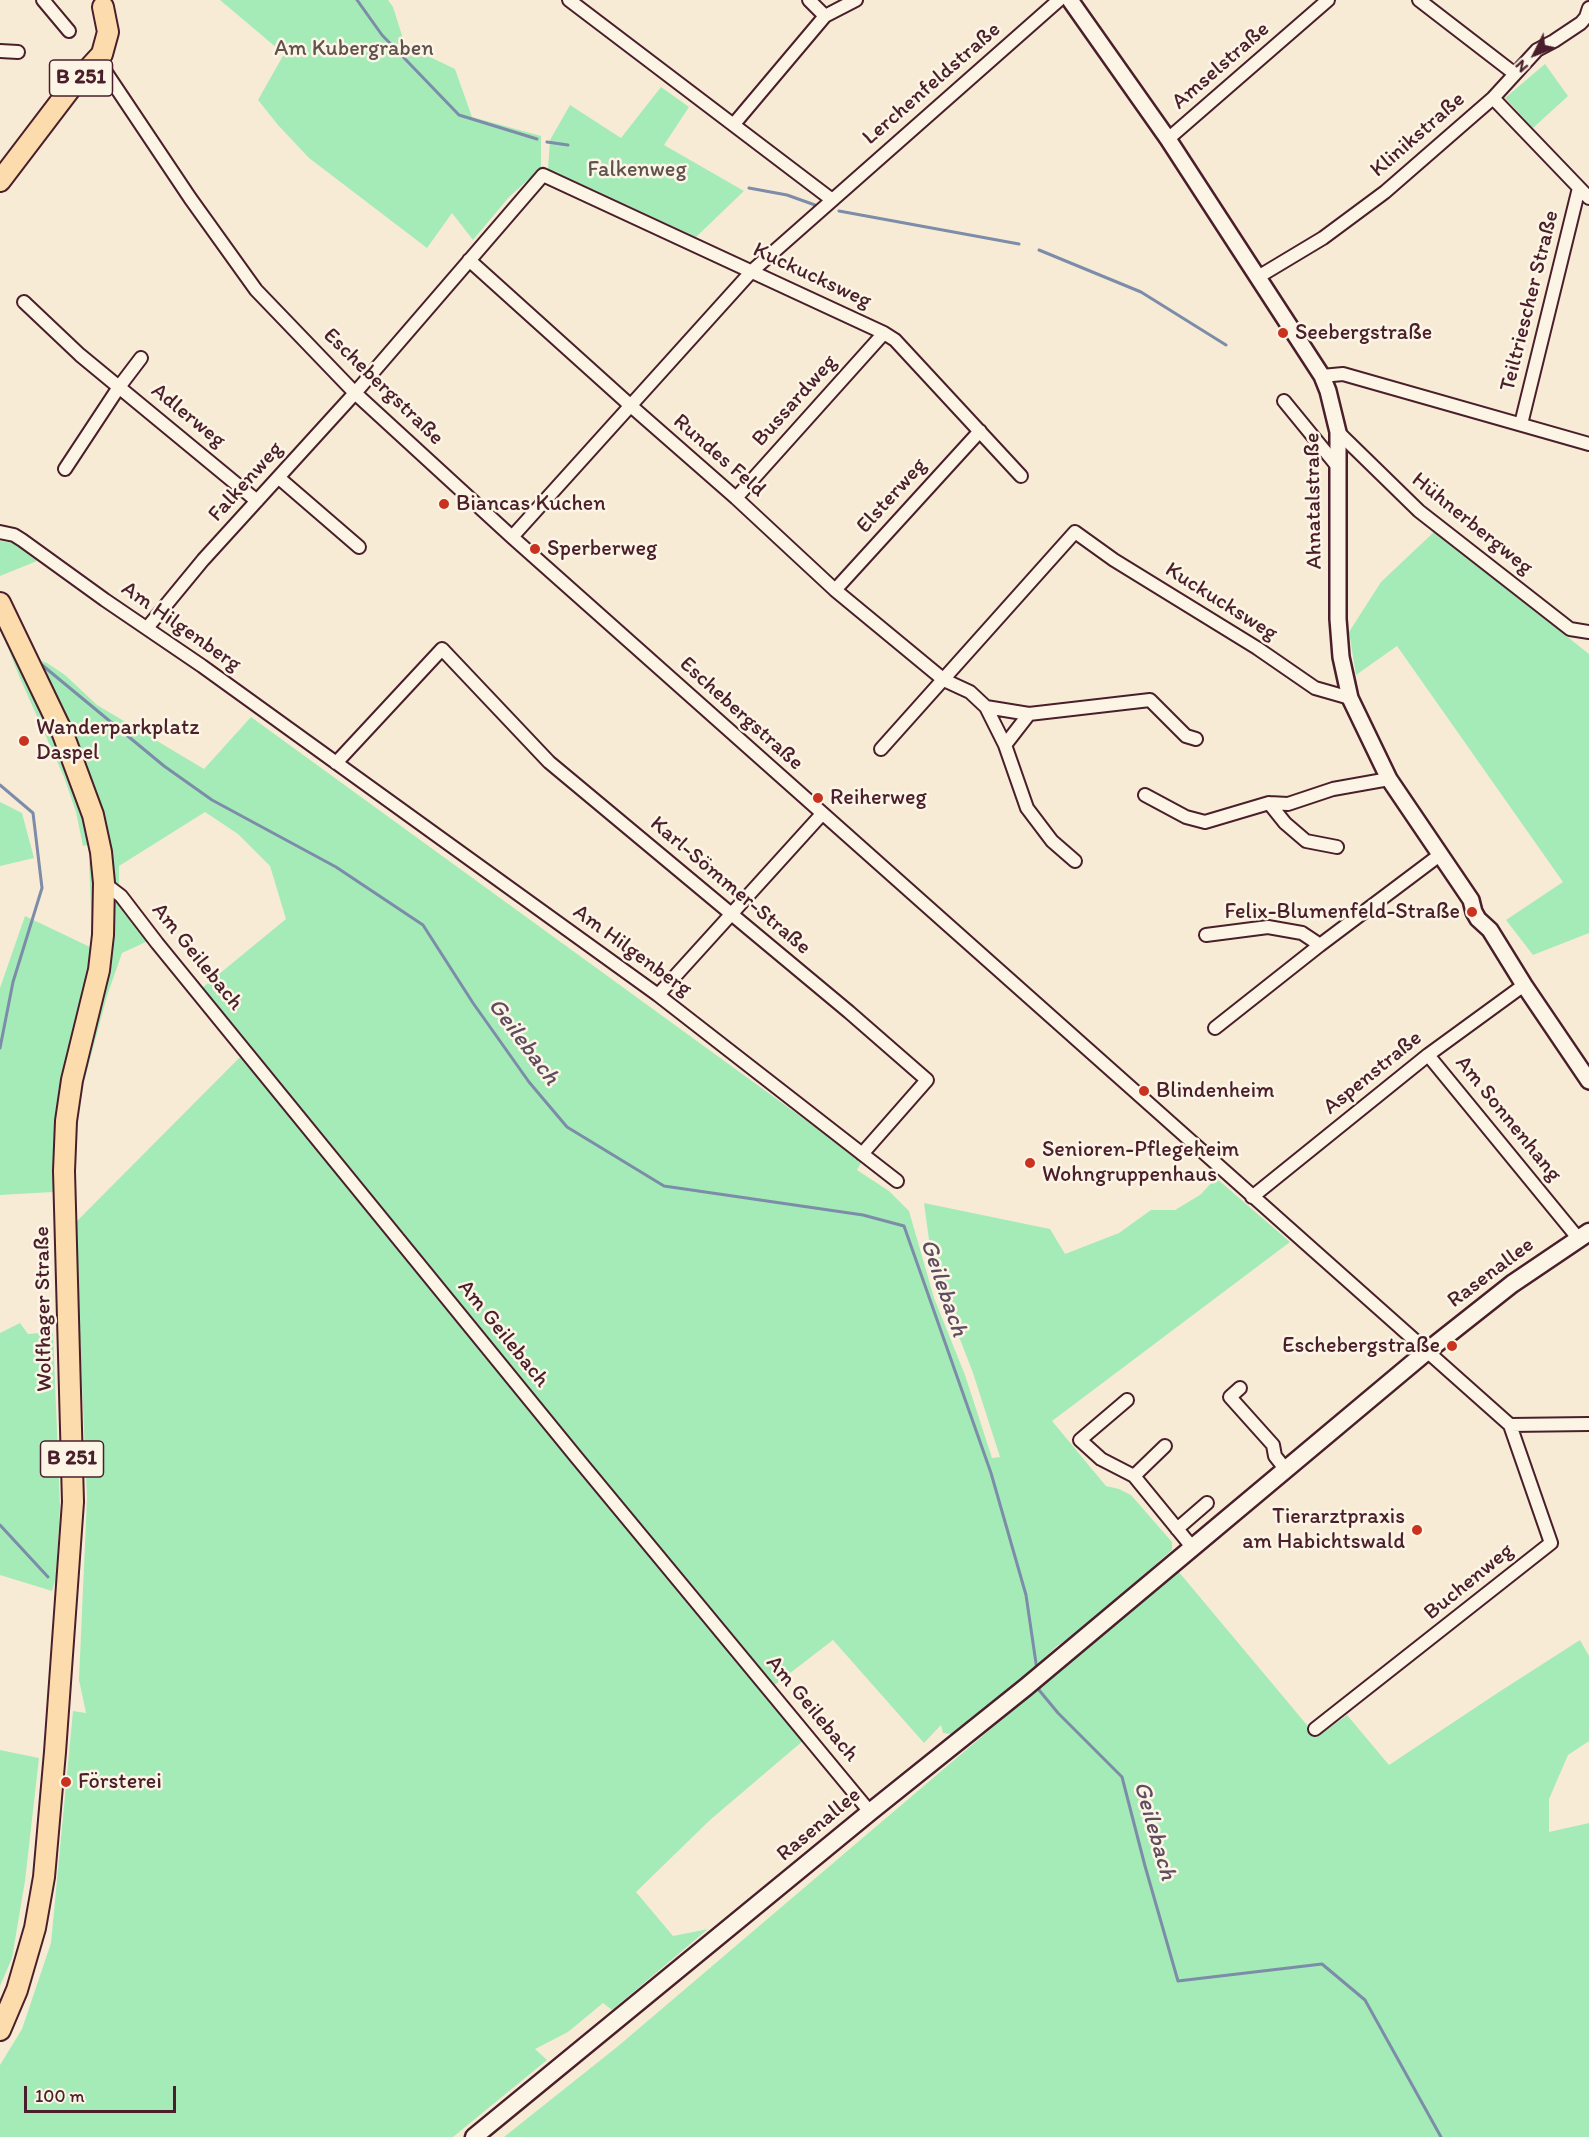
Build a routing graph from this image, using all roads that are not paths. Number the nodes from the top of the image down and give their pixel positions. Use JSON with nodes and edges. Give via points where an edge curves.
{"nodes":[{"id":1,"x":44,"y":0,"type":"edge"},
{"id":2,"x":569,"y":0,"type":"edge"},
{"id":3,"x":809,"y":0,"type":"edge"},
{"id":4,"x":856,"y":0,"type":"edge"},
{"id":5,"x":1059,"y":0,"type":"edge"},
{"id":6,"x":1070,"y":0,"type":"edge"},
{"id":7,"x":1328,"y":0,"type":"edge"},
{"id":8,"x":1419,"y":0,"type":"edge"},
{"id":9,"x":100,"y":4,"type":"edge"},
{"id":10,"x":1589,"y":8,"type":"edge"},
{"id":11,"x":825,"y":16,"type":"junction"},
{"id":12,"x":69,"y":31,"type":"dead end"},
{"id":13,"x":0,"y":51,"type":"edge"},
{"id":14,"x":18,"y":52,"type":"dead end"},
{"id":15,"x":100,"y":67,"type":"junction"},
{"id":16,"x":1515,"y":74,"type":"junction"},
{"id":17,"x":1493,"y":98,"type":"junction"},
{"id":18,"x":734,"y":124,"type":"junction"},
{"id":19,"x":1168,"y":139,"type":"junction"},
{"id":20,"x":543,"y":175,"type":"joint"},
{"id":21,"x":1,"y":177,"type":"edge"},
{"id":22,"x":1580,"y":188,"type":"junction"},
{"id":23,"x":1589,"y":198,"type":"edge"},
{"id":24,"x":831,"y":200,"type":"junction"},
{"id":25,"x":469,"y":260,"type":"junction"},
{"id":26,"x":752,"y":271,"type":"junction"},
{"id":27,"x":1258,"y":277,"type":"junction"},
{"id":28,"x":24,"y":302,"type":"dead end"},
{"id":29,"x":884,"y":333,"type":"junction"},
{"id":30,"x":141,"y":358,"type":"dead end"},
{"id":31,"x":1322,"y":376,"type":"junction"},
{"id":32,"x":119,"y":387,"type":"junction"},
{"id":33,"x":355,"y":393,"type":"junction"},
{"id":34,"x":1284,"y":401,"type":"dead end"},
{"id":35,"x":630,"y":406,"type":"junction"},
{"id":36,"x":1521,"y":424,"type":"junction"},
{"id":37,"x":980,"y":431,"type":"junction"},
{"id":38,"x":1338,"y":432,"type":"junction"},
{"id":39,"x":1589,"y":444,"type":"edge"},
{"id":40,"x":1338,"y":467,"type":"junction"},
{"id":41,"x":65,"y":470,"type":"dead end"},
{"id":42,"x":1021,"y":476,"type":"dead end"},
{"id":43,"x":279,"y":478,"type":"junction"},
{"id":44,"x":736,"y":498,"type":"junction"},
{"id":45,"x":257,"y":501,"type":"junction"},
{"id":46,"x":0,"y":532,"type":"edge"},
{"id":47,"x":512,"y":537,"type":"junction"},
{"id":48,"x":359,"y":547,"type":"dead end"},
{"id":49,"x":835,"y":590,"type":"junction"},
{"id":50,"x":0,"y":603,"type":"edge"},
{"id":51,"x":147,"y":628,"type":"junction"},
{"id":52,"x":1589,"y":632,"type":"edge"},
{"id":53,"x":944,"y":680,"type":"junction"},
{"id":54,"x":1350,"y":698,"type":"junction"},
{"id":55,"x":986,"y":707,"type":"junction"},
{"id":56,"x":1029,"y":714,"type":"junction"},
{"id":57,"x":1196,"y":740,"type":"dead end"},
{"id":58,"x":1005,"y":745,"type":"junction"},
{"id":59,"x":881,"y":749,"type":"dead end"},
{"id":60,"x":336,"y":763,"type":"junction"},
{"id":61,"x":1389,"y":779,"type":"junction"},
{"id":62,"x":1145,"y":795,"type":"dead end"},
{"id":63,"x":1269,"y":803,"type":"junction"},
{"id":64,"x":822,"y":814,"type":"junction"},
{"id":65,"x":1337,"y":847,"type":"dead end"},
{"id":66,"x":1441,"y":854,"type":"junction"},
{"id":67,"x":1075,"y":861,"type":"dead end"},
{"id":68,"x":104,"y":883,"type":"junction"},
{"id":69,"x":730,"y":914,"type":"junction"},
{"id":70,"x":1206,"y":935,"type":"dead end"},
{"id":71,"x":1320,"y":945,"type":"junction"},
{"id":72,"x":1524,"y":985,"type":"junction"},
{"id":73,"x":658,"y":996,"type":"junction"},
{"id":74,"x":1215,"y":1028,"type":"dead end"},
{"id":75,"x":1428,"y":1055,"type":"junction"},
{"id":76,"x":1589,"y":1081,"type":"edge"},
{"id":77,"x":861,"y":1154,"type":"junction"},
{"id":78,"x":897,"y":1181,"type":"dead end"},
{"id":79,"x":1252,"y":1197,"type":"junction"},
{"id":80,"x":1583,"y":1235,"type":"edge"},
{"id":81,"x":1426,"y":1352,"type":"junction"},
{"id":82,"x":1240,"y":1388,"type":"dead end"},
{"id":83,"x":1127,"y":1401,"type":"dead end"},
{"id":84,"x":1589,"y":1424,"type":"edge"},
{"id":85,"x":1510,"y":1425,"type":"junction"},
{"id":86,"x":1165,"y":1446,"type":"dead end"},
{"id":87,"x":1286,"y":1470,"type":"junction"},
{"id":88,"x":1134,"y":1476,"type":"junction"},
{"id":89,"x":1207,"y":1503,"type":"dead end"},
{"id":90,"x":1177,"y":1528,"type":"junction"},
{"id":91,"x":1192,"y":1547,"type":"junction"},
{"id":92,"x":1315,"y":1729,"type":"dead end"},
{"id":93,"x":870,"y":1812,"type":"junction"},
{"id":94,"x":0,"y":2030,"type":"edge"},
{"id":95,"x":474,"y":2137,"type":"edge"}],
"edges":[{"from":1,"to":12,"type":"street"},
{"from":2,"to":18,"type":"street"},
{"from":3,"to":11,"type":"street"},
{"from":4,"to":11,"type":"street"},
{"from":5,"to":24,"type":"street","name":"Lerchenfeldstraße"},
{"from":6,"to":19,"type":"street","name":"Ahnatalstraße"},
{"from":7,"to":19,"type":"street","name":"Amselstraße"},
{"from":8,"to":16,"type":"street"},
{"from":9,"to":15,"type":"main road","number":"B 251","via":[[117,49],[112,60]]},
{"from":10,"to":16,"type":"street","name":"Klinikstraße","via":[[1581,23],[1537,50]]},
{"from":11,"to":18,"type":"street"},
{"from":13,"to":14,"type":"street"},
{"from":15,"to":21,"type":"main road","number":"B 251","via":[[47,121]]},
{"from":15,"to":33,"type":"street","name":"Eschebergstraße","via":[[256,290]]},
{"from":16,"to":17,"type":"street","name":"Klinikstraße"},
{"from":17,"to":22,"type":"street"},
{"from":17,"to":27,"type":"street","name":"Klinikstraße","via":[[1355,216]]},
{"from":18,"to":24,"type":"street"},
{"from":19,"to":27,"type":"street","name":"Ahnatalstraße"},
{"from":20,"to":25,"type":"street","name":"Falkenweg"},
{"from":20,"to":26,"type":"street","name":"Kuckucksweg"},
{"from":22,"to":23,"type":"street"},
{"from":22,"to":36,"type":"street","name":"Teiltriescher Straße"},
{"from":24,"to":26,"type":"street"},
{"from":25,"to":33,"type":"street","name":"Falkenweg"},
{"from":25,"to":35,"type":"street","name":"Rundes Feld"},
{"from":26,"to":29,"type":"street","name":"Kuckucksweg"},
{"from":26,"to":35,"type":"street"},
{"from":27,"to":31,"type":"street","name":"Ahnatalstraße"},
{"from":28,"to":32,"type":"street","name":"Adlerweg"},
{"from":29,"to":37,"type":"street","name":"Kuckucksweg"},
{"from":29,"to":44,"type":"street","name":"Bussardweg"},
{"from":30,"to":32,"type":"street","name":"Adlerweg"},
{"from":31,"to":36,"type":"street","via":[[1343,374]]},
{"from":31,"to":38,"type":"street","name":"Ahnatalstraße"},
{"from":32,"to":41,"type":"street","name":"Adlerweg"},
{"from":32,"to":45,"type":"street","name":"Adlerweg"},
{"from":33,"to":43,"type":"street","name":"Falkenweg"},
{"from":33,"to":47,"type":"street","name":"Eschebergstraße"},
{"from":34,"to":40,"type":"street"},
{"from":35,"to":44,"type":"street","name":"Rundes Feld"},
{"from":35,"to":47,"type":"street"},
{"from":36,"to":39,"type":"street"},
{"from":37,"to":42,"type":"street","name":"Kuckucksweg"},
{"from":37,"to":49,"type":"street","name":"Elsterweg"},
{"from":38,"to":40,"type":"street","name":"Ahnatalstraße"},
{"from":38,"to":52,"type":"street","name":"Hühnerbergweg","via":[[1419,511],[1569,629]]},
{"from":40,"to":54,"type":"street","name":"Ahnatalstraße","via":[[1338,619]]},
{"from":43,"to":45,"type":"street","name":"Falkenweg"},
{"from":43,"to":48,"type":"street"},
{"from":44,"to":49,"type":"street","name":"Rundes Feld"},
{"from":45,"to":51,"type":"street","name":"Falkenweg"},
{"from":46,"to":51,"type":"street","name":"Am Hilgenberg","via":[[15,535]]},
{"from":47,"to":64,"type":"street","name":"Eschebergstraße"},
{"from":49,"to":53,"type":"street","name":"Rundes Feld"},
{"from":50,"to":68,"type":"main road","name":"Wolfhager Straße","number":"B 251","via":[[63,734],[93,815]]},
{"from":51,"to":60,"type":"street","name":"Am Hilgenberg"},
{"from":53,"to":54,"type":"street","name":"Kuckucksweg","via":[[1075,531],[1315,688]]},
{"from":53,"to":55,"type":"street","name":"Rundes Feld","via":[[970,692]]},
{"from":53,"to":59,"type":"street"},
{"from":54,"to":61,"type":"street","name":"Ahnatalstraße"},
{"from":55,"to":56,"type":"street"},
{"from":55,"to":58,"type":"street"},
{"from":56,"to":57,"type":"street","via":[[1150,700],[1186,736]]},
{"from":56,"to":58,"type":"street"},
{"from":58,"to":67,"type":"street","via":[[1027,808],[1052,841]]},
{"from":60,"to":69,"type":"street","name":"Karl-Sömmer-Straße","via":[[442,649],[549,762]]},
{"from":60,"to":73,"type":"street","name":"Am Hilgenberg"},
{"from":61,"to":63,"type":"street","via":[[1333,789],[1288,804]]},
{"from":61,"to":66,"type":"street","name":"Ahnatalstraße"},
{"from":62,"to":63,"type":"street","via":[[1186,818],[1204,822]]},
{"from":63,"to":65,"type":"street","via":[[1306,841]]},
{"from":64,"to":69,"type":"street"},
{"from":64,"to":79,"type":"street","name":"Eschebergstraße"},
{"from":66,"to":71,"type":"street"},
{"from":66,"to":72,"type":"street","name":"Ahnatalstraße","via":[[1471,900],[1486,914],[1490,930]]},
{"from":68,"to":93,"type":"street","name":"Am Geilebach","via":[[121,896]]},
{"from":68,"to":94,"type":"main road","name":"Wolfhager Straße","number":"B 251","via":[[99,970],[66,1120],[73,1502],[44,1877],[35,1928],[17,1990]]},
{"from":69,"to":73,"type":"street"},
{"from":69,"to":77,"type":"street","name":"Karl-Sömmer-Straße","via":[[927,1080]]},
{"from":70,"to":71,"type":"street","via":[[1268,927],[1302,933]]},
{"from":71,"to":74,"type":"street"},
{"from":72,"to":75,"type":"street","name":"Aspenstraße"},
{"from":72,"to":76,"type":"street","name":"Ahnatalstraße"},
{"from":73,"to":77,"type":"street","name":"Am Hilgenberg"},
{"from":75,"to":79,"type":"street","name":"Aspenstraße"},
{"from":75,"to":80,"type":"street","name":"Am Sonnenhang"},
{"from":77,"to":78,"type":"street","name":"Am Hilgenberg"},
{"from":79,"to":81,"type":"street","name":"Eschebergstraße"},
{"from":80,"to":81,"type":"main road","name":"Rasenallee","via":[[1512,1284]]},
{"from":81,"to":85,"type":"street","name":"Eschebergstraße"},
{"from":81,"to":87,"type":"main road","name":"Rasenallee"},
{"from":82,"to":87,"type":"street","via":[[1230,1397],[1273,1445],[1275,1456]]},
{"from":83,"to":88,"type":"street","via":[[1080,1440],[1101,1459]]},
{"from":84,"to":85,"type":"street"},
{"from":85,"to":92,"type":"street","name":"Buchenweg","via":[[1551,1543]]},
{"from":86,"to":88,"type":"street"},
{"from":87,"to":91,"type":"main road","name":"Rasenallee"},
{"from":88,"to":90,"type":"street"},
{"from":89,"to":90,"type":"street"},
{"from":90,"to":91,"type":"street"},
{"from":91,"to":93,"type":"main road","name":"Rasenallee"},
{"from":93,"to":95,"type":"main road","name":"Rasenallee"}]}
